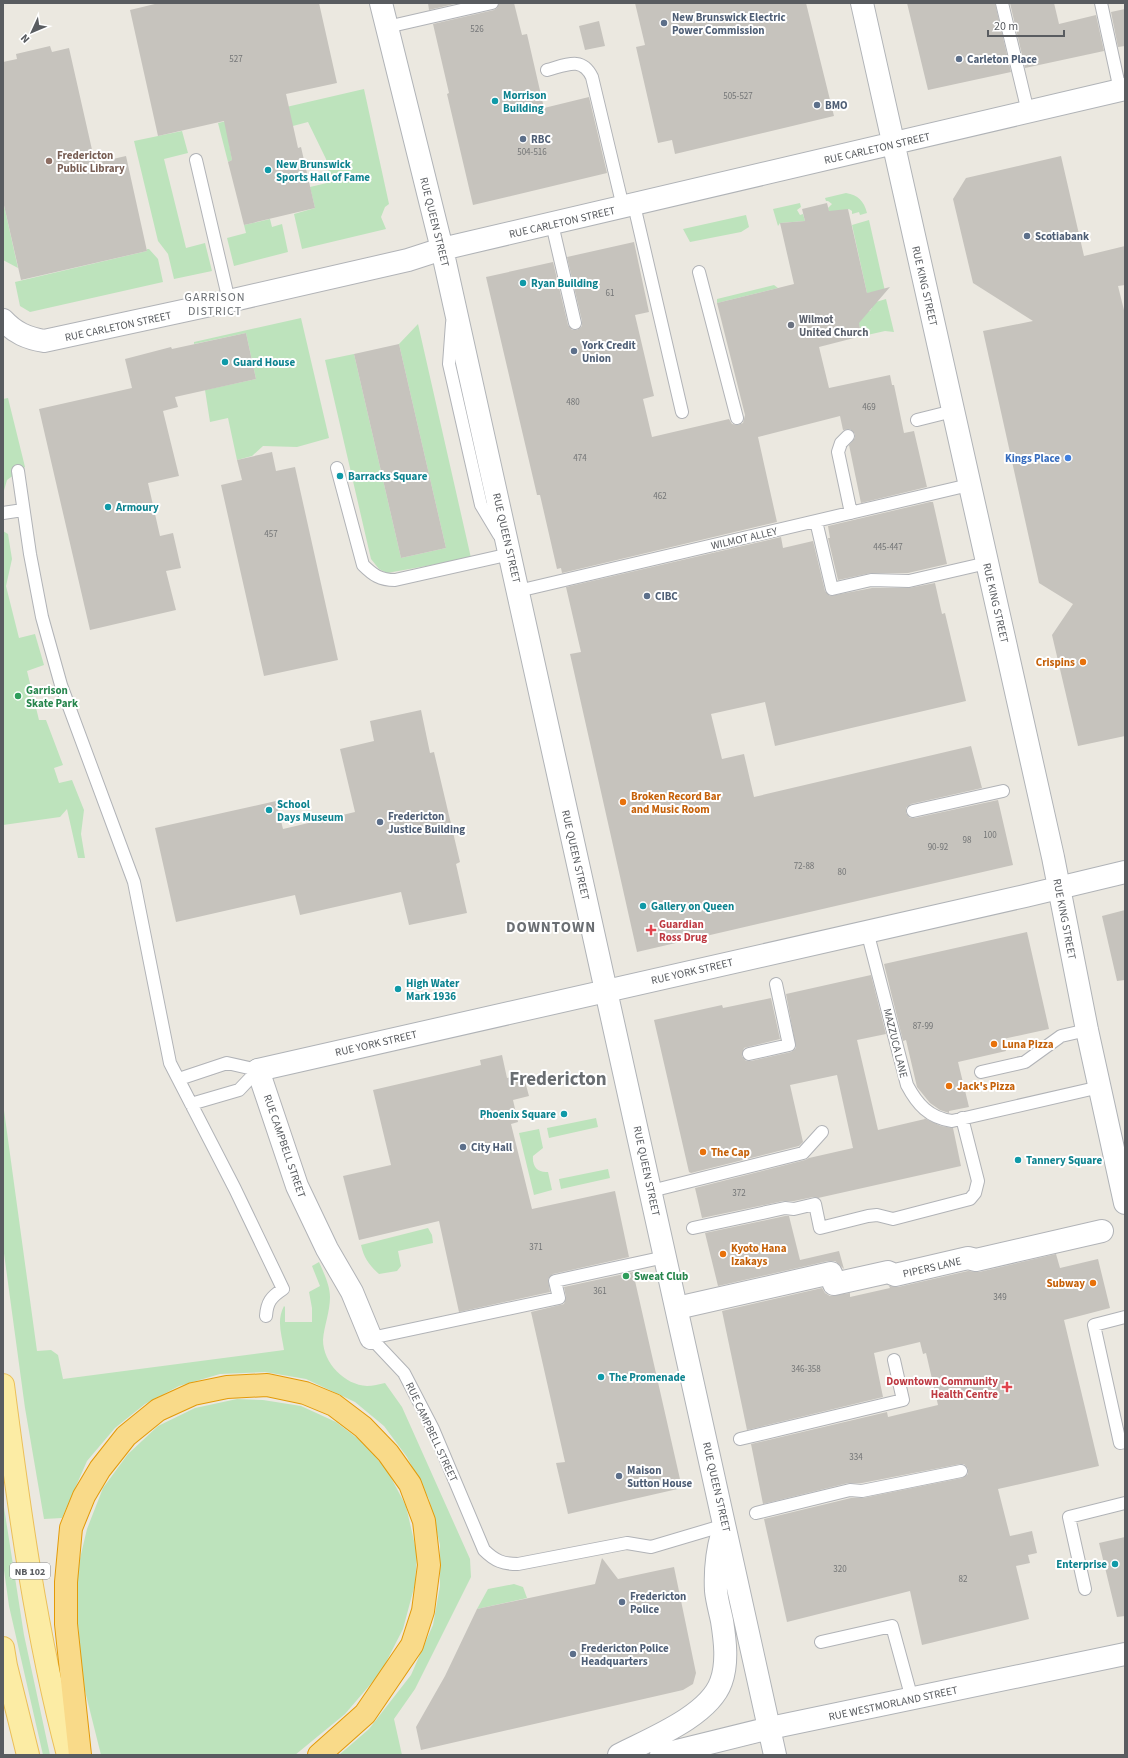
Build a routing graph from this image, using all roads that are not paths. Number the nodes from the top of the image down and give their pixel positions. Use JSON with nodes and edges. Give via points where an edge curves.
{"nodes":[{"id":1,"x":381,"y":3,"type":"edge"},
{"id":2,"x":492,"y":3,"type":"edge"},
{"id":3,"x":862,"y":3,"type":"edge"},
{"id":4,"x":1002,"y":3,"type":"edge"},
{"id":5,"x":1101,"y":3,"type":"edge"},
{"id":6,"x":387,"y":27,"type":"junction"},
{"id":7,"x":547,"y":70,"type":"dead end"},
{"id":8,"x":1123,"y":89,"type":"edge"},
{"id":9,"x":1028,"y":112,"type":"junction"},
{"id":10,"x":893,"y":144,"type":"junction"},
{"id":11,"x":196,"y":160,"type":"dead end"},
{"id":12,"x":629,"y":206,"type":"junction"},
{"id":13,"x":552,"y":224,"type":"junction"},
{"id":14,"x":442,"y":249,"type":"junction"},
{"id":15,"x":699,"y":272,"type":"dead end"},
{"id":16,"x":229,"y":301,"type":"junction"},
{"id":17,"x":3,"y":320,"type":"edge"},
{"id":18,"x":575,"y":323,"type":"dead end"},
{"id":19,"x":953,"y":411,"type":"junction"},
{"id":20,"x":682,"y":412,"type":"dead end"},
{"id":21,"x":736,"y":418,"type":"dead end"},
{"id":22,"x":917,"y":420,"type":"dead end"},
{"id":23,"x":848,"y":436,"type":"dead end"},
{"id":24,"x":337,"y":468,"type":"dead end"},
{"id":25,"x":18,"y":471,"type":"dead end"},
{"id":26,"x":969,"y":485,"type":"junction"},
{"id":27,"x":23,"y":510,"type":"junction"},
{"id":28,"x":3,"y":513,"type":"edge"},
{"id":29,"x":851,"y":513,"type":"junction"},
{"id":30,"x":816,"y":521,"type":"junction"},
{"id":31,"x":510,"y":554,"type":"junction"},
{"id":32,"x":987,"y":563,"type":"junction"},
{"id":33,"x":518,"y":591,"type":"junction"},
{"id":34,"x":1002,"y":791,"type":"dead end"},
{"id":35,"x":913,"y":811,"type":"dead end"},
{"id":36,"x":1125,"y":872,"type":"edge"},
{"id":37,"x":1059,"y":887,"type":"junction"},
{"id":38,"x":867,"y":931,"type":"junction"},
{"id":39,"x":776,"y":984,"type":"dead end"},
{"id":40,"x":606,"y":991,"type":"junction"},
{"id":41,"x":1087,"y":1030,"type":"junction"},
{"id":42,"x":749,"y":1054,"type":"dead end"},
{"id":43,"x":258,"y":1070,"type":"junction"},
{"id":44,"x":980,"y":1072,"type":"dead end"},
{"id":45,"x":179,"y":1079,"type":"junction"},
{"id":46,"x":1100,"y":1087,"type":"junction"},
{"id":47,"x":191,"y":1104,"type":"junction"},
{"id":48,"x":962,"y":1118,"type":"junction"},
{"id":49,"x":822,"y":1132,"type":"dead end"},
{"id":50,"x":1124,"y":1190,"type":"edge"},
{"id":51,"x":651,"y":1191,"type":"junction"},
{"id":52,"x":694,"y":1228,"type":"dead end"},
{"id":53,"x":1102,"y":1231,"type":"dead end"},
{"id":54,"x":665,"y":1257,"type":"junction"},
{"id":55,"x":677,"y":1308,"type":"junction"},
{"id":56,"x":266,"y":1316,"type":"dead end"},
{"id":57,"x":1125,"y":1317,"type":"edge"},
{"id":58,"x":371,"y":1338,"type":"junction"},
{"id":59,"x":894,"y":1360,"type":"dead end"},
{"id":60,"x":3,"y":1385,"type":"edge"},
{"id":61,"x":740,"y":1439,"type":"dead end"},
{"id":62,"x":1125,"y":1442,"type":"edge"},
{"id":63,"x":961,"y":1471,"type":"dead end"},
{"id":64,"x":1125,"y":1503,"type":"edge"},
{"id":65,"x":756,"y":1513,"type":"dead end"},
{"id":66,"x":725,"y":1525,"type":"junction"},
{"id":67,"x":1085,"y":1589,"type":"dead end"},
{"id":68,"x":821,"y":1642,"type":"dead end"},
{"id":69,"x":3,"y":1648,"type":"edge"},
{"id":70,"x":1125,"y":1654,"type":"edge"},
{"id":71,"x":912,"y":1699,"type":"junction"},
{"id":72,"x":770,"y":1728,"type":"junction"},
{"id":73,"x":28,"y":1755,"type":"edge"},
{"id":74,"x":68,"y":1755,"type":"edge"},
{"id":75,"x":80,"y":1755,"type":"edge"},
{"id":76,"x":319,"y":1755,"type":"edge"},
{"id":77,"x":619,"y":1755,"type":"edge"},
{"id":78,"x":661,"y":1755,"type":"edge"},
{"id":79,"x":776,"y":1755,"type":"edge"}],
"edges":[{"from":1,"to":6,"type":"main road","name":"RUE QUEEN STREET"},
{"from":2,"to":6,"type":"lane"},
{"from":3,"to":10,"type":"main road","name":"RUE KING STREET"},
{"from":4,"to":9,"type":"lane"},
{"from":5,"to":8,"type":"lane"},
{"from":6,"to":14,"type":"main road","name":"RUE QUEEN STREET"},
{"from":7,"to":12,"type":"lane","via":[[575,63],[589,70]]},
{"from":8,"to":9,"type":"main road","name":"RUE CARLETON STREET"},
{"from":9,"to":10,"type":"main road","name":"RUE CARLETON STREET"},
{"from":10,"to":12,"type":"main road","name":"RUE CARLETON STREET"},
{"from":10,"to":19,"type":"main road","name":"RUE KING STREET"},
{"from":11,"to":16,"type":"lane"},
{"from":12,"to":13,"type":"main road","name":"RUE CARLETON STREET"},
{"from":12,"to":20,"type":"lane"},
{"from":13,"to":14,"type":"main road","name":"RUE CARLETON STREET"},
{"from":13,"to":18,"type":"lane"},
{"from":14,"to":16,"type":"main road","name":"RUE CARLETON STREET","via":[[408,260]]},
{"from":14,"to":31,"type":"main road","name":"RUE QUEEN STREET"},
{"from":15,"to":21,"type":"lane"},
{"from":16,"to":17,"type":"main road","name":"RUE CARLETON STREET","via":[[44,341],[29,339],[19,334]]},
{"from":19,"to":22,"type":"lane"},
{"from":19,"to":26,"type":"main road","name":"RUE KING STREET"},
{"from":23,"to":29,"type":"lane","via":[[840,443],[838,452]]},
{"from":24,"to":31,"type":"lane","via":[[363,565],[373,575],[384,580],[395,580]]},
{"from":25,"to":27,"type":"lane"},
{"from":26,"to":29,"type":"lane","name":"WILMOT ALLEY"},
{"from":26,"to":32,"type":"main road","name":"RUE KING STREET"},
{"from":27,"to":28,"type":"lane"},
{"from":27,"to":45,"type":"lane","via":[[42,617],[61,685],[134,882],[170,1063]]},
{"from":29,"to":30,"type":"lane","name":"WILMOT ALLEY"},
{"from":30,"to":32,"type":"lane","via":[[832,589],[871,580],[909,581]]},
{"from":30,"to":33,"type":"lane","name":"WILMOT ALLEY"},
{"from":31,"to":33,"type":"main road","name":"RUE QUEEN STREET"},
{"from":32,"to":37,"type":"main road","name":"RUE KING STREET"},
{"from":33,"to":40,"type":"main road","name":"RUE QUEEN STREET"},
{"from":34,"to":35,"type":"lane"},
{"from":36,"to":37,"type":"main road","name":"RUE YORK STREET"},
{"from":37,"to":38,"type":"main road","name":"RUE YORK STREET"},
{"from":37,"to":41,"type":"main road","name":"RUE KING STREET"},
{"from":38,"to":40,"type":"main road","name":"RUE YORK STREET"},
{"from":38,"to":48,"type":"lane","name":"MAZZUCA LANE","via":[[907,1085],[921,1106],[933,1116],[952,1121]]},
{"from":39,"to":42,"type":"lane","via":[[789,1045]]},
{"from":40,"to":43,"type":"main road","name":"RUE YORK STREET"},
{"from":40,"to":51,"type":"main road","name":"RUE QUEEN STREET"},
{"from":41,"to":44,"type":"lane","via":[[1061,1036],[1025,1062]]},
{"from":41,"to":46,"type":"main road","name":"RUE KING STREET"},
{"from":43,"to":45,"type":"lane","via":[[227,1063]]},
{"from":43,"to":47,"type":"lane","via":[[239,1090]]},
{"from":43,"to":58,"type":"main road","name":"RUE CAMPBELL STREET","via":[[297,1186],[327,1249],[352,1292]]},
{"from":45,"to":47,"type":"lane"},
{"from":46,"to":48,"type":"lane"},
{"from":46,"to":50,"type":"main road","name":"RUE KING STREET"},
{"from":47,"to":56,"type":"lane","via":[[283,1289],[275,1294],[267,1305]]},
{"from":48,"to":52,"type":"lane","via":[[978,1181],[978,1187],[970,1199],[893,1219],[877,1215],[868,1216],[820,1228],[815,1204],[794,1209],[784,1208]]},
{"from":49,"to":51,"type":"lane","via":[[803,1153]]},
{"from":51,"to":54,"type":"main road","name":"RUE QUEEN STREET"},
{"from":53,"to":55,"type":"main road","name":"PIPERS LANE","via":[[976,1260],[968,1258],[895,1275],[888,1272],[834,1284],[831,1273]]},
{"from":54,"to":55,"type":"main road","name":"RUE QUEEN STREET"},
{"from":54,"to":58,"type":"lane","via":[[555,1281],[559,1298]]},
{"from":55,"to":66,"type":"main road","name":"RUE QUEEN STREET"},
{"from":57,"to":62,"type":"lane","via":[[1094,1325],[1120,1444]]},
{"from":58,"to":66,"type":"lane","name":"RUE CAMPBELL STREET","via":[[404,1373],[433,1429],[484,1550],[493,1559],[505,1564],[518,1564],[627,1542],[651,1547]]},
{"from":59,"to":61,"type":"lane","via":[[903,1400]]},
{"from":60,"to":74,"type":"main road","number":"NB 102","via":[[20,1513]]},
{"from":63,"to":65,"type":"lane","via":[[862,1491],[850,1490]]},
{"from":64,"to":67,"type":"lane","via":[[1069,1517]]},
{"from":66,"to":72,"type":"main road","name":"RUE QUEEN STREET"},
{"from":66,"to":77,"type":"main road","via":[[718,1549],[716,1591],[725,1663],[721,1683],[709,1700],[691,1717]]},
{"from":68,"to":71,"type":"lane","via":[[892,1626]]},
{"from":69,"to":73,"type":"main road"},
{"from":70,"to":71,"type":"main road","name":"RUE WESTMORLAND STREET"},
{"from":71,"to":72,"type":"main road","name":"RUE WESTMORLAND STREET"},
{"from":72,"to":78,"type":"main road","name":"RUE WESTMORLAND STREET"},
{"from":72,"to":79,"type":"main road","name":"RUE QUEEN STREET"},
{"from":75,"to":76,"type":"highway","via":[[66,1617],[66,1582],[71,1528],[84,1496],[100,1468],[126,1436],[158,1410],[193,1394],[227,1387],[267,1386],[305,1393],[334,1405],[363,1427],[388,1453],[410,1484],[424,1521],[429,1566],[423,1611],[412,1645],[365,1714]]}]}
